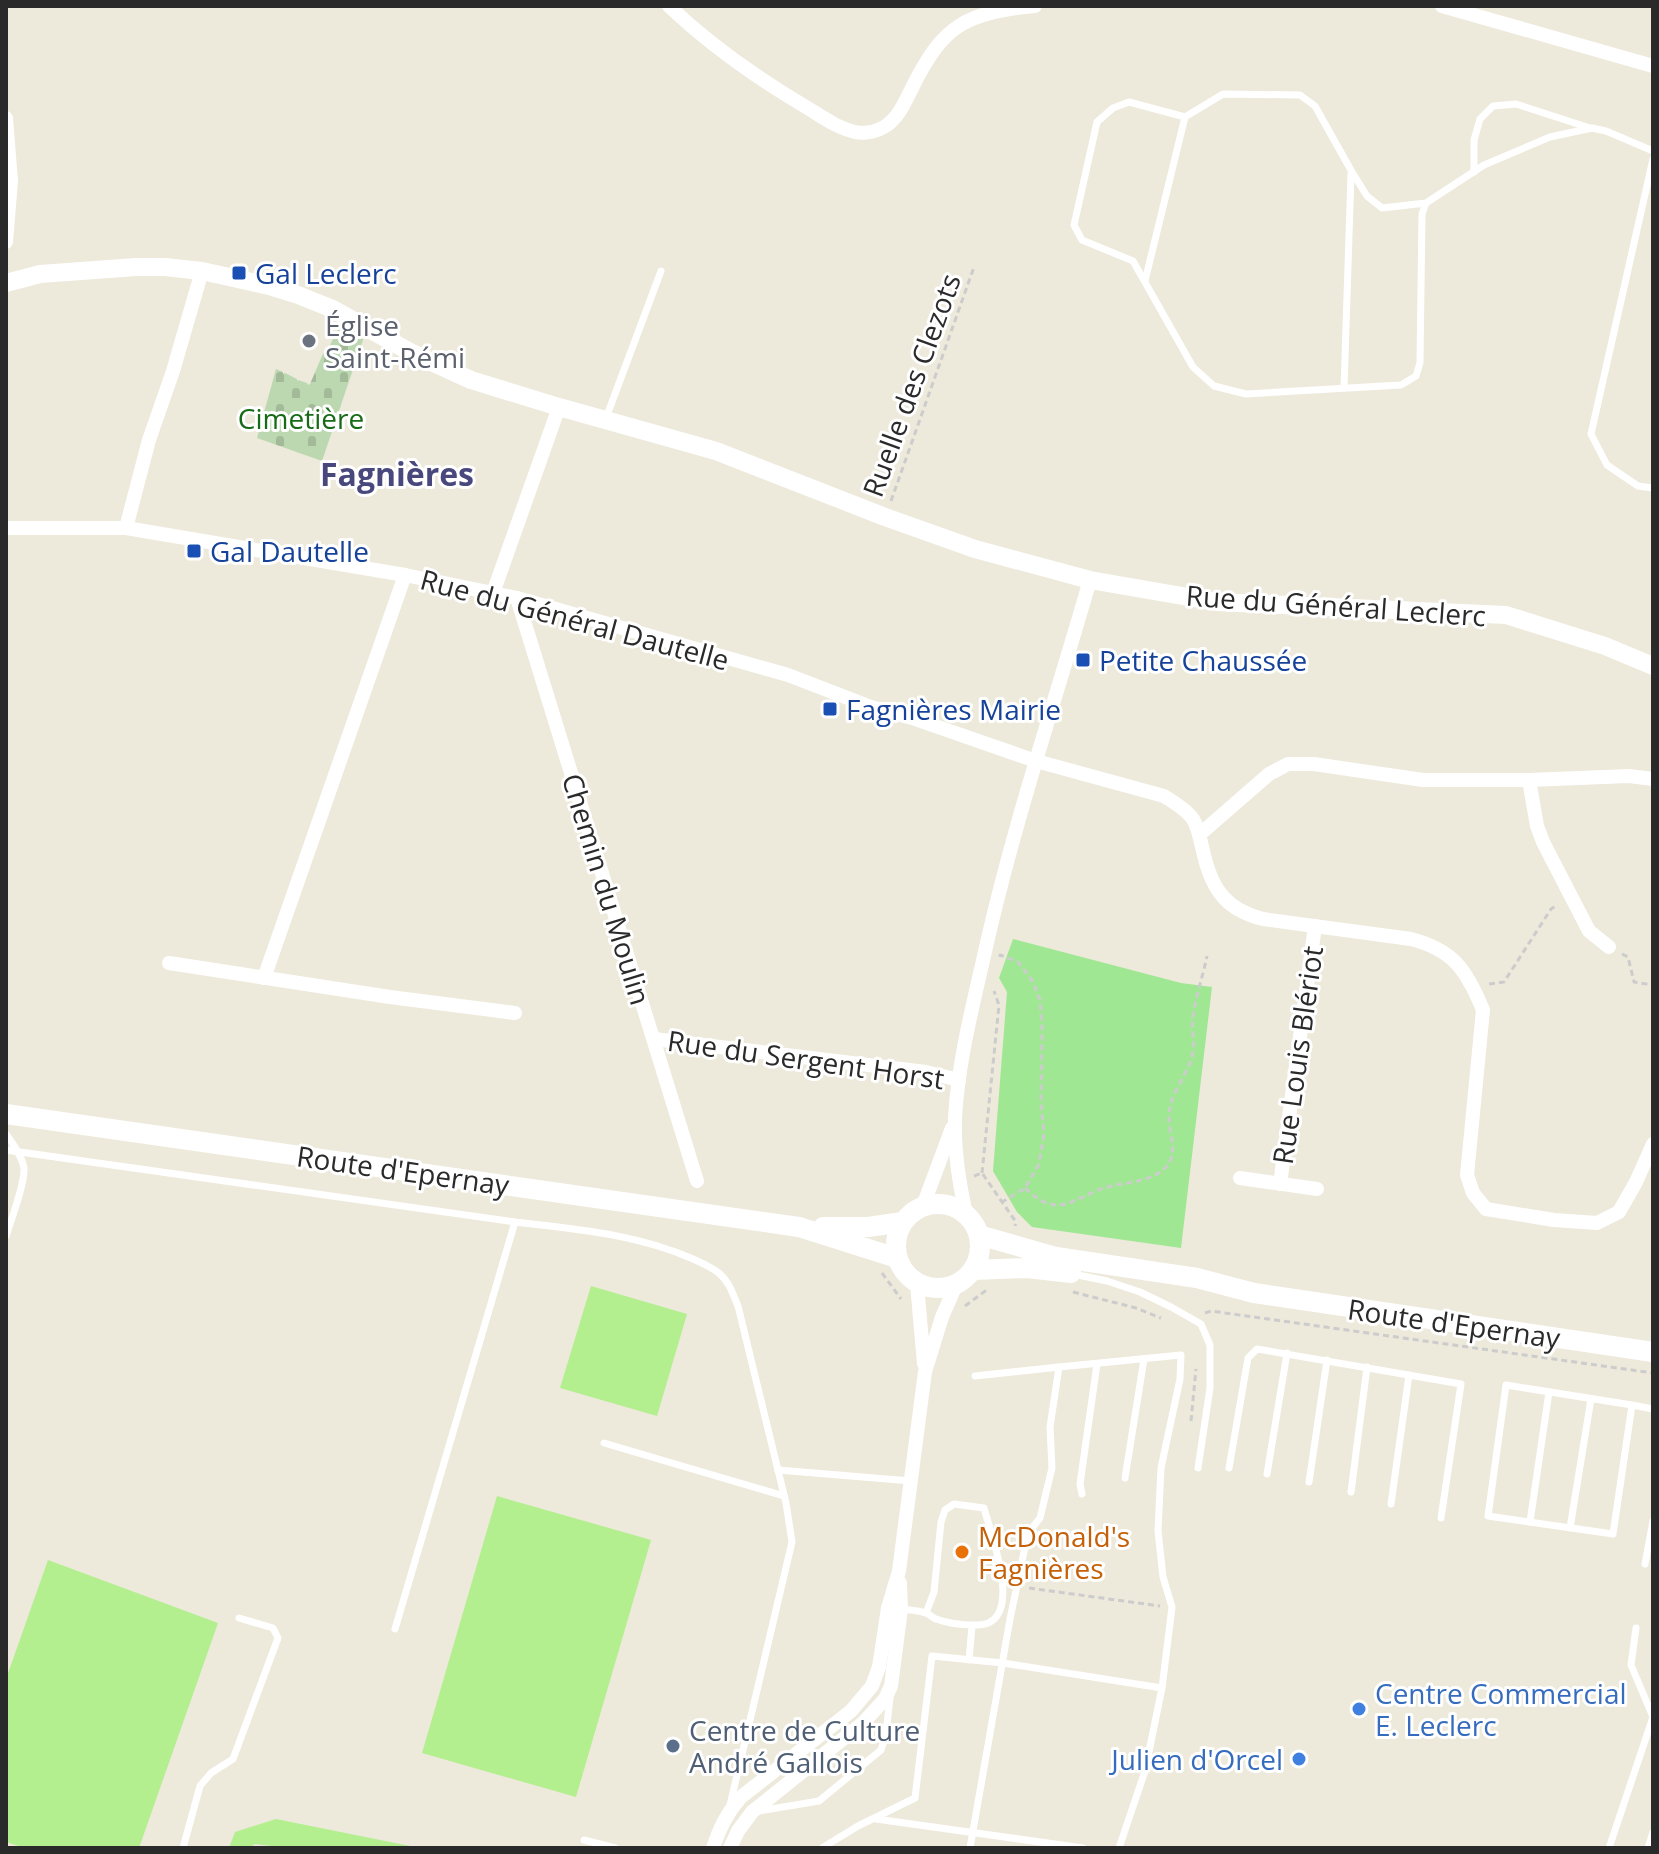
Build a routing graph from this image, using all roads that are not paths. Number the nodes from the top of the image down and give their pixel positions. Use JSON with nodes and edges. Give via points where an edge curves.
{"nodes":[{"id":1,"x":669,"y":6,"type":"edge"},
{"id":2,"x":1035,"y":6,"type":"edge"},
{"id":3,"x":1442,"y":6,"type":"edge"},
{"id":4,"x":1653,"y":66,"type":"edge"},
{"id":5,"x":1185,"y":117,"type":"junction"},
{"id":6,"x":6,"y":118,"type":"edge"},
{"id":7,"x":1592,"y":128,"type":"junction"},
{"id":8,"x":1653,"y":151,"type":"edge"},
{"id":9,"x":1653,"y":159,"type":"edge"},
{"id":10,"x":1352,"y":172,"type":"junction"},
{"id":11,"x":1474,"y":172,"type":"junction"},
{"id":12,"x":1426,"y":203,"type":"junction"},
{"id":13,"x":6,"y":242,"type":"edge"},
{"id":14,"x":202,"y":271,"type":"junction"},
{"id":15,"x":661,"y":271,"type":"dead end"},
{"id":16,"x":1145,"y":281,"type":"junction"},
{"id":17,"x":6,"y":283,"type":"edge"},
{"id":18,"x":1344,"y":388,"type":"junction"},
{"id":19,"x":559,"y":407,"type":"junction"},
{"id":20,"x":605,"y":420,"type":"junction"},
{"id":21,"x":1653,"y":488,"type":"edge"},
{"id":22,"x":6,"y":528,"type":"edge"},
{"id":23,"x":126,"y":528,"type":"junction"},
{"id":24,"x":405,"y":575,"type":"junction"},
{"id":25,"x":1090,"y":580,"type":"junction"},
{"id":26,"x":493,"y":593,"type":"junction"},
{"id":27,"x":517,"y":598,"type":"junction"},
{"id":28,"x":1653,"y":666,"type":"edge"},
{"id":29,"x":1036,"y":761,"type":"junction"},
{"id":30,"x":1653,"y":779,"type":"edge"},
{"id":31,"x":1529,"y":780,"type":"junction"},
{"id":32,"x":1199,"y":835,"type":"junction"},
{"id":33,"x":1315,"y":926,"type":"junction"},
{"id":34,"x":1609,"y":947,"type":"road end"},
{"id":35,"x":169,"y":963,"type":"dead end"},
{"id":36,"x":264,"y":978,"type":"junction"},
{"id":37,"x":515,"y":1013,"type":"dead end"},
{"id":38,"x":654,"y":1039,"type":"junction"},
{"id":39,"x":959,"y":1080,"type":"junction"},
{"id":40,"x":6,"y":1114,"type":"edge"},
{"id":41,"x":955,"y":1120,"type":"junction"},
{"id":42,"x":6,"y":1134,"type":"edge"},
{"id":43,"x":1653,"y":1144,"type":"edge"},
{"id":44,"x":6,"y":1150,"type":"edge"},
{"id":45,"x":17,"y":1151,"type":"junction"},
{"id":46,"x":1240,"y":1178,"type":"dead end"},
{"id":47,"x":697,"y":1181,"type":"dead end"},
{"id":48,"x":1280,"y":1184,"type":"junction"},
{"id":49,"x":1317,"y":1189,"type":"dead end"},
{"id":50,"x":923,"y":1206,"type":"junction"},
{"id":51,"x":966,"y":1214,"type":"junction"},
{"id":52,"x":515,"y":1222,"type":"junction"},
{"id":53,"x":903,"y":1222,"type":"junction"},
{"id":54,"x":799,"y":1227,"type":"junction"},
{"id":55,"x":979,"y":1235,"type":"junction"},
{"id":56,"x":6,"y":1236,"type":"edge"},
{"id":57,"x":897,"y":1258,"type":"junction"},
{"id":58,"x":973,"y":1270,"type":"junction"},
{"id":59,"x":1055,"y":1270,"type":"junction"},
{"id":60,"x":917,"y":1284,"type":"junction"},
{"id":61,"x":956,"y":1285,"type":"junction"},
{"id":62,"x":1254,"y":1293,"type":"junction"},
{"id":63,"x":1653,"y":1352,"type":"edge"},
{"id":64,"x":1287,"y":1353,"type":"junction"},
{"id":65,"x":1144,"y":1359,"type":"junction"},
{"id":66,"x":1327,"y":1360,"type":"junction"},
{"id":67,"x":1097,"y":1364,"type":"junction"},
{"id":68,"x":1059,"y":1367,"type":"junction"},
{"id":69,"x":1367,"y":1367,"type":"junction"},
{"id":70,"x":925,"y":1372,"type":"junction"},
{"id":71,"x":1409,"y":1375,"type":"junction"},
{"id":72,"x":975,"y":1376,"type":"dead end"},
{"id":73,"x":1549,"y":1392,"type":"junction"},
{"id":74,"x":1591,"y":1399,"type":"junction"},
{"id":75,"x":1632,"y":1405,"type":"junction"},
{"id":76,"x":1653,"y":1409,"type":"edge"},
{"id":77,"x":604,"y":1443,"type":"dead end"},
{"id":78,"x":1198,"y":1468,"type":"dead end"},
{"id":79,"x":1229,"y":1468,"type":"dead end"},
{"id":80,"x":778,"y":1470,"type":"junction"},
{"id":81,"x":1267,"y":1474,"type":"dead end"},
{"id":82,"x":1125,"y":1478,"type":"dead end"},
{"id":83,"x":911,"y":1481,"type":"junction"},
{"id":84,"x":1309,"y":1482,"type":"dead end"},
{"id":85,"x":1351,"y":1492,"type":"dead end"},
{"id":86,"x":1082,"y":1494,"type":"dead end"},
{"id":87,"x":784,"y":1496,"type":"junction"},
{"id":88,"x":1391,"y":1504,"type":"dead end"},
{"id":89,"x":1441,"y":1518,"type":"dead end"},
{"id":90,"x":1653,"y":1521,"type":"edge"},
{"id":91,"x":1530,"y":1522,"type":"junction"},
{"id":92,"x":1570,"y":1528,"type":"junction"},
{"id":93,"x":1645,"y":1564,"type":"dead end"},
{"id":94,"x":899,"y":1571,"type":"junction"},
{"id":95,"x":901,"y":1609,"type":"junction"},
{"id":96,"x":926,"y":1613,"type":"junction"},
{"id":97,"x":239,"y":1618,"type":"dead end"},
{"id":98,"x":972,"y":1626,"type":"junction"},
{"id":99,"x":1636,"y":1628,"type":"dead end"},
{"id":100,"x":395,"y":1629,"type":"dead end"},
{"id":101,"x":969,"y":1660,"type":"junction"},
{"id":102,"x":1003,"y":1663,"type":"junction"},
{"id":103,"x":891,"y":1686,"type":"junction"},
{"id":104,"x":1162,"y":1688,"type":"junction"},
{"id":105,"x":728,"y":1812,"type":"junction"},
{"id":106,"x":752,"y":1812,"type":"junction"},
{"id":107,"x":874,"y":1818,"type":"junction"},
{"id":108,"x":973,"y":1832,"type":"junction"},
{"id":109,"x":1653,"y":1832,"type":"edge"},
{"id":110,"x":584,"y":1840,"type":"dead end"},
{"id":111,"x":183,"y":1848,"type":"edge"},
{"id":112,"x":615,"y":1848,"type":"edge"},
{"id":113,"x":713,"y":1848,"type":"edge"},
{"id":114,"x":730,"y":1848,"type":"edge"},
{"id":115,"x":822,"y":1848,"type":"edge"},
{"id":116,"x":970,"y":1848,"type":"edge"},
{"id":117,"x":1083,"y":1848,"type":"edge"},
{"id":118,"x":1119,"y":1848,"type":"edge"},
{"id":119,"x":1609,"y":1848,"type":"edge"},
{"id":120,"x":1648,"y":1848,"type":"edge"}],
"edges":[{"from":1,"to":2,"type":"street","via":[[777,89],[844,128],[864,133],[883,128],[897,114],[946,35],[983,14]]},
{"from":3,"to":4,"type":"street"},
{"from":5,"to":10,"type":"lane","via":[[1223,94],[1300,95],[1315,106]]},
{"from":5,"to":16,"type":"lane"},
{"from":5,"to":16,"type":"lane","via":[[1129,102],[1097,122],[1074,225],[1082,240],[1133,261]]},
{"from":6,"to":13,"type":"street","via":[[11,181]]},
{"from":7,"to":8,"type":"lane"},
{"from":7,"to":11,"type":"lane","via":[[1550,137]]},
{"from":7,"to":11,"type":"lane","via":[[1516,104],[1493,106],[1480,119]]},
{"from":9,"to":21,"type":"lane","via":[[1591,434],[1607,465],[1638,486]]},
{"from":10,"to":12,"type":"lane","via":[[1382,208]]},
{"from":10,"to":18,"type":"lane"},
{"from":11,"to":12,"type":"lane"},
{"from":12,"to":18,"type":"lane","via":[[1416,376],[1401,385]]},
{"from":14,"to":17,"type":"street","name":"Rue du Général Leclerc","via":[[103,268]]},
{"from":14,"to":19,"type":"street","name":"Rue du Général Leclerc","via":[[316,301],[444,368]]},
{"from":14,"to":23,"type":"street"},
{"from":15,"to":20,"type":"lane"},
{"from":16,"to":18,"type":"lane","via":[[1193,367],[1214,386],[1246,394]]},
{"from":19,"to":20,"type":"street","name":"Rue du Général Leclerc"},
{"from":19,"to":26,"type":"street"},
{"from":20,"to":25,"type":"street","name":"Rue du Général Leclerc","via":[[716,451],[975,549]]},
{"from":22,"to":23,"type":"street","name":"Rue du Général Dautelle"},
{"from":23,"to":24,"type":"street","name":"Rue du Général Dautelle"},
{"from":24,"to":26,"type":"street","name":"Rue du Général Dautelle"},
{"from":24,"to":36,"type":"street"},
{"from":25,"to":28,"type":"street","name":"Rue du Général Leclerc","via":[[1217,602],[1506,615]]},
{"from":25,"to":29,"type":"street"},
{"from":26,"to":27,"type":"street","name":"Rue du Général Dautelle"},
{"from":27,"to":29,"type":"street","name":"Rue du Général Dautelle","via":[[788,675]]},
{"from":27,"to":38,"type":"street","name":"Chemin du Moulin"},
{"from":29,"to":32,"type":"street","name":"Rue du Général Dautelle","via":[[1164,796],[1193,819]]},
{"from":29,"to":39,"type":"street","via":[[993,914]]},
{"from":30,"to":31,"type":"street"},
{"from":31,"to":32,"type":"street","via":[[1423,780],[1288,764],[1269,774]]},
{"from":31,"to":34,"type":"street","via":[[1543,842],[1589,931]]},
{"from":32,"to":33,"type":"street","via":[[1217,890],[1234,908],[1263,919]]},
{"from":33,"to":43,"type":"street","via":[[1433,945],[1462,967],[1474,986],[1483,1010],[1467,1175],[1486,1209],[1597,1223],[1619,1212]]},
{"from":33,"to":48,"type":"street","name":"Rue Louis Blériot"},
{"from":35,"to":36,"type":"street"},
{"from":36,"to":37,"type":"street"},
{"from":38,"to":39,"type":"street","name":"Rue du Sergent Horst"},
{"from":38,"to":47,"type":"street","name":"Chemin du Moulin"},
{"from":39,"to":41,"type":"street"},
{"from":40,"to":54,"type":"main road","name":"Route d'Epernay"},
{"from":41,"to":50,"type":"street"},
{"from":41,"to":51,"type":"street"},
{"from":42,"to":45,"type":"lane"},
{"from":44,"to":45,"type":"lane"},
{"from":45,"to":52,"type":"lane"},
{"from":45,"to":56,"type":"lane","via":[[24,1168],[22,1184]]},
{"from":46,"to":48,"type":"street","name":"Rue Louis Blériot"},
{"from":48,"to":49,"type":"street","name":"Rue Louis Blériot"},
{"from":50,"to":51,"type":"main road","via":[[944,1204]]},
{"from":50,"to":53,"type":"main road"},
{"from":51,"to":55,"type":"main road"},
{"from":52,"to":80,"type":"lane","via":[[632,1240],[677,1252],[720,1274],[738,1306]]},
{"from":52,"to":100,"type":"lane"},
{"from":53,"to":54,"type":"main road","name":"Route d'Epernay"},
{"from":53,"to":57,"type":"main road"},
{"from":54,"to":57,"type":"main road","name":"Route d'Epernay"},
{"from":55,"to":58,"type":"main road"},
{"from":55,"to":62,"type":"main road","name":"Route d'Epernay","via":[[1056,1257],[1197,1278]]},
{"from":57,"to":60,"type":"main road"},
{"from":58,"to":59,"type":"main road","name":"Route d'Epernay"},
{"from":58,"to":61,"type":"main road"},
{"from":59,"to":62,"type":"main road","name":"Route d'Epernay","via":[[1210,1292]]},
{"from":59,"to":78,"type":"lane","via":[[1140,1292],[1201,1324],[1210,1345],[1210,1388]]},
{"from":60,"to":61,"type":"main road","via":[[930,1289]]},
{"from":60,"to":70,"type":"street"},
{"from":61,"to":70,"type":"street"},
{"from":62,"to":63,"type":"main road","name":"Route d'Epernay"},
{"from":64,"to":66,"type":"lane"},
{"from":64,"to":79,"type":"lane","via":[[1257,1349],[1248,1358]]},
{"from":64,"to":81,"type":"lane"},
{"from":65,"to":67,"type":"lane"},
{"from":65,"to":82,"type":"lane"},
{"from":65,"to":104,"type":"lane","via":[[1181,1355],[1161,1468],[1158,1531],[1172,1607]]},
{"from":66,"to":69,"type":"lane"},
{"from":66,"to":84,"type":"lane"},
{"from":67,"to":68,"type":"lane"},
{"from":67,"to":86,"type":"lane"},
{"from":68,"to":72,"type":"lane"},
{"from":68,"to":102,"type":"lane","via":[[1050,1427],[1052,1468],[1040,1518],[1028,1533]]},
{"from":69,"to":71,"type":"lane"},
{"from":69,"to":85,"type":"lane"},
{"from":70,"to":83,"type":"street"},
{"from":71,"to":88,"type":"lane"},
{"from":71,"to":89,"type":"lane","via":[[1461,1384]]},
{"from":73,"to":74,"type":"lane"},
{"from":73,"to":91,"type":"lane"},
{"from":73,"to":91,"type":"lane","via":[[1506,1385],[1488,1516]]},
{"from":74,"to":75,"type":"lane"},
{"from":74,"to":92,"type":"lane"},
{"from":75,"to":76,"type":"lane"},
{"from":75,"to":92,"type":"lane","via":[[1613,1534]]},
{"from":77,"to":87,"type":"lane"},
{"from":80,"to":83,"type":"lane"},
{"from":80,"to":87,"type":"lane"},
{"from":83,"to":94,"type":"street"},
{"from":87,"to":105,"type":"lane","via":[[792,1542]]},
{"from":90,"to":93,"type":"lane"},
{"from":91,"to":92,"type":"lane"},
{"from":94,"to":95,"type":"street"},
{"from":94,"to":105,"type":"street","via":[[872,1686],[851,1711],[757,1783]]},
{"from":95,"to":96,"type":"lane"},
{"from":95,"to":103,"type":"street"},
{"from":96,"to":98,"type":"lane"},
{"from":96,"to":98,"type":"lane","via":[[934,1592],[945,1510],[954,1504],[984,1508],[1004,1585],[994,1621]]},
{"from":97,"to":111,"type":"lane","via":[[273,1628],[278,1638],[233,1759],[200,1786]]},
{"from":98,"to":101,"type":"lane"},
{"from":99,"to":119,"type":"lane","via":[[1631,1665],[1653,1717]]},
{"from":101,"to":102,"type":"lane"},
{"from":101,"to":107,"type":"lane","via":[[932,1656],[915,1798]]},
{"from":102,"to":104,"type":"lane"},
{"from":102,"to":108,"type":"lane"},
{"from":103,"to":106,"type":"street","via":[[863,1723]]},
{"from":103,"to":106,"type":"lane","via":[[881,1750],[819,1801]]},
{"from":104,"to":118,"type":"lane","via":[[1145,1771]]},
{"from":105,"to":113,"type":"street"},
{"from":106,"to":114,"type":"street"},
{"from":107,"to":108,"type":"lane"},
{"from":107,"to":115,"type":"lane"},
{"from":108,"to":116,"type":"lane"},
{"from":108,"to":117,"type":"lane"},
{"from":109,"to":120,"type":"lane"},
{"from":110,"to":112,"type":"lane"}]}
